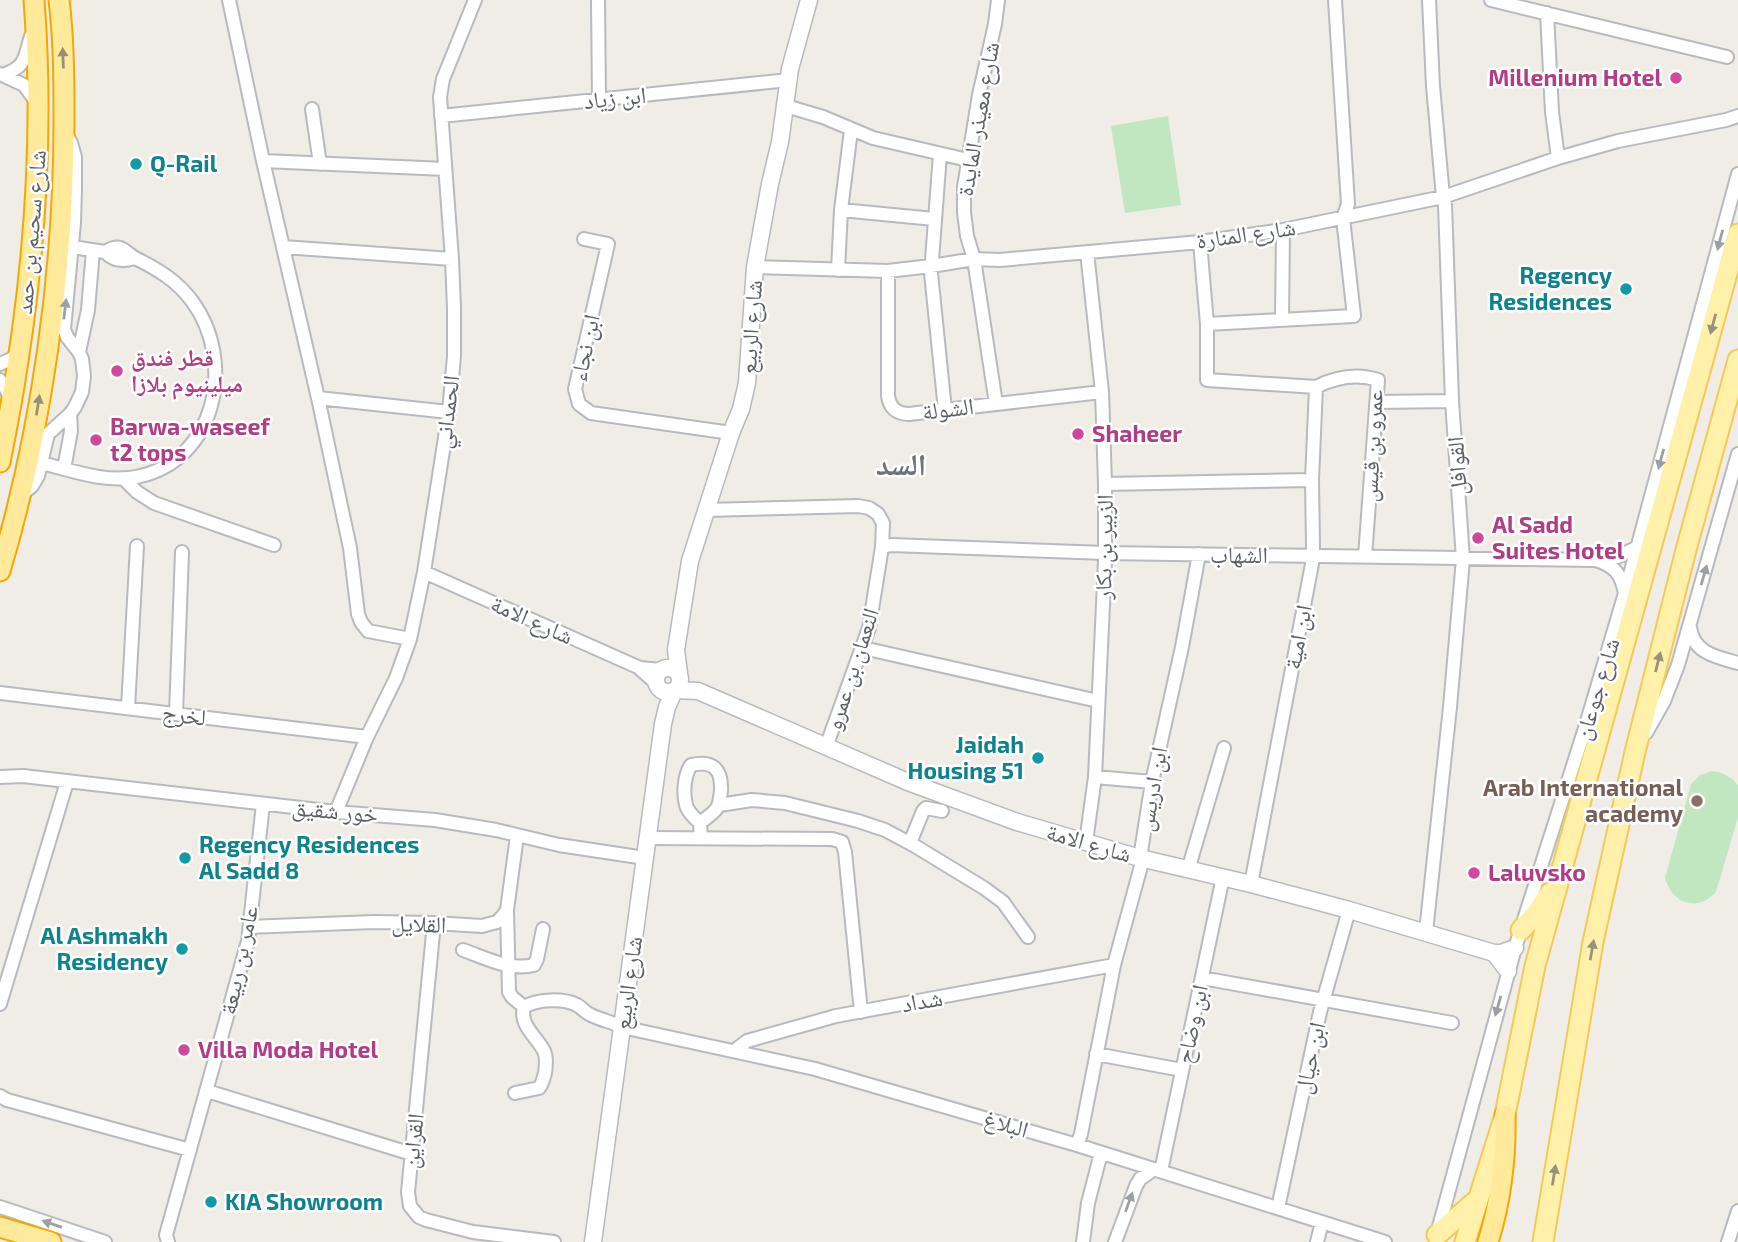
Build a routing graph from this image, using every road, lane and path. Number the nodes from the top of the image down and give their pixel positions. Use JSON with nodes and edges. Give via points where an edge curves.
{"nodes":[{"id":1,"x":34,"y":0,"type":"edge"},
{"id":2,"x":229,"y":0,"type":"edge"},
{"id":3,"x":475,"y":0,"type":"edge"},
{"id":4,"x":598,"y":0,"type":"edge"},
{"id":5,"x":808,"y":0,"type":"edge"},
{"id":6,"x":998,"y":0,"type":"edge"},
{"id":7,"x":1335,"y":0,"type":"edge"},
{"id":8,"x":1429,"y":0,"type":"edge"},
{"id":9,"x":1491,"y":0,"type":"edge"},
{"id":10,"x":62,"y":5,"type":"edge"},
{"id":11,"x":1547,"y":13,"type":"junction"},
{"id":12,"x":36,"y":27,"type":"junction"},
{"id":13,"x":1727,"y":57,"type":"dead end"},
{"id":14,"x":1,"y":75,"type":"edge"},
{"id":15,"x":789,"y":80,"type":"junction"},
{"id":16,"x":599,"y":99,"type":"junction"},
{"id":17,"x":39,"y":106,"type":"junction"},
{"id":18,"x":786,"y":106,"type":"junction"},
{"id":19,"x":312,"y":108,"type":"dead end"},
{"id":20,"x":441,"y":116,"type":"junction"},
{"id":21,"x":1732,"y":118,"type":"edge"},
{"id":22,"x":1738,"y":128,"type":"edge"},
{"id":23,"x":851,"y":130,"type":"junction"},
{"id":24,"x":64,"y":131,"type":"junction"},
{"id":25,"x":940,"y":154,"type":"junction"},
{"id":26,"x":1558,"y":158,"type":"junction"},
{"id":27,"x":968,"y":160,"type":"junction"},
{"id":28,"x":262,"y":161,"type":"junction"},
{"id":29,"x":320,"y":164,"type":"junction"},
{"id":30,"x":445,"y":169,"type":"junction"},
{"id":31,"x":1738,"y":174,"type":"edge"},
{"id":32,"x":1443,"y":197,"type":"junction"},
{"id":33,"x":841,"y":210,"type":"junction"},
{"id":34,"x":1343,"y":218,"type":"junction"},
{"id":35,"x":934,"y":219,"type":"junction"},
{"id":36,"x":1283,"y":230,"type":"junction"},
{"id":37,"x":1738,"y":234,"type":"edge"},
{"id":38,"x":584,"y":239,"type":"dead end"},
{"id":39,"x":1200,"y":242,"type":"junction"},
{"id":40,"x":72,"y":247,"type":"junction"},
{"id":41,"x":283,"y":247,"type":"junction"},
{"id":42,"x":99,"y":251,"type":"junction"},
{"id":43,"x":1087,"y":252,"type":"junction"},
{"id":44,"x":452,"y":259,"type":"junction"},
{"id":45,"x":974,"y":259,"type":"junction"},
{"id":46,"x":931,"y":266,"type":"junction"},
{"id":47,"x":755,"y":267,"type":"junction"},
{"id":48,"x":838,"y":270,"type":"junction"},
{"id":49,"x":888,"y":271,"type":"junction"},
{"id":50,"x":63,"y":276,"type":"junction"},
{"id":51,"x":1282,"y":320,"type":"junction"},
{"id":52,"x":1207,"y":324,"type":"junction"},
{"id":53,"x":79,"y":352,"type":"junction"},
{"id":54,"x":19,"y":353,"type":"junction"},
{"id":55,"x":1738,"y":360,"type":"edge"},
{"id":56,"x":0,"y":364,"type":"edge"},
{"id":57,"x":0,"y":380,"type":"edge"},
{"id":58,"x":1316,"y":387,"type":"junction"},
{"id":59,"x":1102,"y":392,"type":"junction"},
{"id":60,"x":318,"y":398,"type":"junction"},
{"id":61,"x":11,"y":400,"type":"junction"},
{"id":62,"x":1452,"y":401,"type":"junction"},
{"id":63,"x":1377,"y":402,"type":"junction"},
{"id":64,"x":996,"y":404,"type":"junction"},
{"id":65,"x":945,"y":410,"type":"junction"},
{"id":66,"x":449,"y":412,"type":"junction"},
{"id":67,"x":70,"y":414,"type":"junction"},
{"id":68,"x":731,"y":433,"type":"junction"},
{"id":69,"x":1738,"y":454,"type":"edge"},
{"id":70,"x":0,"y":462,"type":"edge"},
{"id":71,"x":41,"y":463,"type":"junction"},
{"id":72,"x":64,"y":468,"type":"junction"},
{"id":73,"x":124,"y":478,"type":"junction"},
{"id":74,"x":1312,"y":480,"type":"junction"},
{"id":75,"x":1105,"y":484,"type":"junction"},
{"id":76,"x":20,"y":496,"type":"junction"},
{"id":77,"x":706,"y":510,"type":"junction"},
{"id":78,"x":274,"y":545,"type":"dead end"},
{"id":79,"x":1645,"y":545,"type":"junction"},
{"id":80,"x":137,"y":546,"type":"dead end"},
{"id":81,"x":882,"y":547,"type":"junction"},
{"id":82,"x":182,"y":552,"type":"dead end"},
{"id":83,"x":1105,"y":553,"type":"junction"},
{"id":84,"x":1199,"y":554,"type":"junction"},
{"id":85,"x":1312,"y":555,"type":"junction"},
{"id":86,"x":1365,"y":557,"type":"junction"},
{"id":87,"x":1463,"y":559,"type":"junction"},
{"id":88,"x":1595,"y":560,"type":"junction"},
{"id":89,"x":0,"y":571,"type":"edge"},
{"id":90,"x":424,"y":572,"type":"junction"},
{"id":91,"x":1625,"y":593,"type":"junction"},
{"id":92,"x":1690,"y":625,"type":"junction"},
{"id":93,"x":410,"y":639,"type":"junction"},
{"id":94,"x":863,"y":648,"type":"junction"},
{"id":95,"x":1712,"y":656,"type":"junction"},
{"id":96,"x":1738,"y":663,"type":"edge"},
{"id":97,"x":1678,"y":665,"type":"junction"},
{"id":98,"x":669,"y":680,"type":"junction"},
{"id":99,"x":0,"y":693,"type":"edge"},
{"id":100,"x":1098,"y":701,"type":"junction"},
{"id":101,"x":128,"y":708,"type":"junction"},
{"id":102,"x":176,"y":714,"type":"junction"},
{"id":103,"x":367,"y":737,"type":"junction"},
{"id":104,"x":826,"y":747,"type":"junction"},
{"id":105,"x":1224,"y":748,"type":"dead end"},
{"id":106,"x":1635,"y":752,"type":"junction"},
{"id":107,"x":0,"y":770,"type":"edge"},
{"id":108,"x":23,"y":776,"type":"junction"},
{"id":109,"x":0,"y":777,"type":"edge"},
{"id":110,"x":1095,"y":777,"type":"junction"},
{"id":111,"x":67,"y":782,"type":"junction"},
{"id":112,"x":1152,"y":782,"type":"junction"},
{"id":113,"x":263,"y":804,"type":"junction"},
{"id":114,"x":719,"y":805,"type":"junction"},
{"id":115,"x":942,"y":811,"type":"dead end"},
{"id":116,"x":336,"y":812,"type":"junction"},
{"id":117,"x":700,"y":823,"type":"junction"},
{"id":118,"x":517,"y":836,"type":"junction"},
{"id":119,"x":648,"y":838,"type":"junction"},
{"id":120,"x":701,"y":838,"type":"junction"},
{"id":121,"x":1086,"y":842,"type":"junction"},
{"id":122,"x":909,"y":843,"type":"junction"},
{"id":123,"x":645,"y":858,"type":"junction"},
{"id":124,"x":1140,"y":858,"type":"junction"},
{"id":125,"x":1188,"y":870,"type":"junction"},
{"id":126,"x":1561,"y":874,"type":"junction"},
{"id":127,"x":1223,"y":877,"type":"junction"},
{"id":128,"x":1251,"y":884,"type":"junction"},
{"id":129,"x":507,"y":909,"type":"junction"},
{"id":130,"x":1349,"y":910,"type":"junction"},
{"id":131,"x":434,"y":923,"type":"junction"},
{"id":132,"x":250,"y":927,"type":"junction"},
{"id":133,"x":543,"y":929,"type":"dead end"},
{"id":134,"x":1426,"y":932,"type":"junction"},
{"id":135,"x":1028,"y":937,"type":"dead end"},
{"id":136,"x":1518,"y":939,"type":"junction"},
{"id":137,"x":463,"y":950,"type":"dead end"},
{"id":138,"x":1494,"y":953,"type":"junction"},
{"id":139,"x":1114,"y":965,"type":"junction"},
{"id":140,"x":509,"y":967,"type":"junction"},
{"id":141,"x":1508,"y":971,"type":"junction"},
{"id":142,"x":1202,"y":978,"type":"junction"},
{"id":143,"x":1323,"y":999,"type":"junction"},
{"id":144,"x":0,"y":1004,"type":"edge"},
{"id":145,"x":524,"y":1007,"type":"junction"},
{"id":146,"x":862,"y":1012,"type":"junction"},
{"id":147,"x":1452,"y":1023,"type":"dead end"},
{"id":148,"x":622,"y":1027,"type":"junction"},
{"id":149,"x":734,"y":1051,"type":"junction"},
{"id":150,"x":1096,"y":1054,"type":"junction"},
{"id":151,"x":1182,"y":1070,"type":"junction"},
{"id":152,"x":206,"y":1091,"type":"junction"},
{"id":153,"x":515,"y":1093,"type":"dead end"},
{"id":154,"x":0,"y":1096,"type":"edge"},
{"id":155,"x":1505,"y":1115,"type":"junction"},
{"id":156,"x":1077,"y":1145,"type":"junction"},
{"id":157,"x":190,"y":1150,"type":"junction"},
{"id":158,"x":1101,"y":1153,"type":"junction"},
{"id":159,"x":412,"y":1154,"type":"junction"},
{"id":160,"x":1157,"y":1170,"type":"junction"},
{"id":161,"x":1477,"y":1199,"type":"junction"},
{"id":162,"x":0,"y":1206,"type":"edge"},
{"id":163,"x":1278,"y":1208,"type":"junction"},
{"id":164,"x":1738,"y":1211,"type":"edge"},
{"id":165,"x":1322,"y":1222,"type":"junction"},
{"id":166,"x":0,"y":1227,"type":"edge"},
{"id":167,"x":164,"y":1240,"type":"edge"},
{"id":168,"x":1433,"y":1240,"type":"edge"},
{"id":169,"x":51,"y":1242,"type":"edge"},
{"id":170,"x":105,"y":1242,"type":"edge"},
{"id":171,"x":554,"y":1242,"type":"edge"},
{"id":172,"x":593,"y":1242,"type":"edge"},
{"id":173,"x":1083,"y":1242,"type":"edge"},
{"id":174,"x":1115,"y":1242,"type":"edge"},
{"id":175,"x":1317,"y":1242,"type":"edge"},
{"id":176,"x":1385,"y":1242,"type":"edge"},
{"id":177,"x":1465,"y":1242,"type":"edge"},
{"id":178,"x":1488,"y":1242,"type":"edge"},
{"id":179,"x":1543,"y":1242,"type":"edge"},
{"id":180,"x":1728,"y":1242,"type":"edge"}],
"edges":[{"from":1,"to":12,"type":"highway","name":"شارع سحيم بن حمد"},
{"from":2,"to":28,"type":"street"},
{"from":3,"to":20,"type":"street","name":"الحمداني","via":[[443,79]]},
{"from":4,"to":16,"type":"street"},
{"from":5,"to":15,"type":"street","name":"شارع الربيع"},
{"from":6,"to":27,"type":"street","name":"شارع معيذر المايدة"},
{"from":7,"to":34,"type":"street","via":[[1348,204]]},
{"from":8,"to":32,"type":"street","name":"القوافل"},
{"from":9,"to":11,"type":"street"},
{"from":24,"to":10,"type":"highway","name":"شارع سحيم بن حمد","one_way":true},
{"from":11,"to":13,"type":"street"},
{"from":11,"to":26,"type":"street"},
{"from":12,"to":14,"type":"street","via":[[23,62]]},
{"from":12,"to":17,"type":"highway","name":"شارع سحيم بن حمد"},
{"from":14,"to":17,"type":"street","via":[[24,85]]},
{"from":15,"to":16,"type":"street","name":"ابن زياد"},
{"from":15,"to":18,"type":"street","name":"شارع الربيع"},
{"from":16,"to":20,"type":"street","name":"ابن زياد"},
{"from":17,"to":54,"type":"highway","name":"شارع سحيم بن حمد","via":[[33,251]]},
{"from":18,"to":23,"type":"street"},
{"from":18,"to":47,"type":"street","name":"شارع الربيع"},
{"from":19,"to":29,"type":"street"},
{"from":20,"to":30,"type":"street","name":"الحمداني"},
{"from":21,"to":22,"type":"street","name":"شارع المنارة"},
{"from":21,"to":26,"type":"street","name":"شارع المنارة"},
{"from":23,"to":25,"type":"street"},
{"from":23,"to":33,"type":"street"},
{"from":24,"to":40,"type":"street","name":"شارع سحيم بن حمد","via":[[76,164]]},
{"from":24,"to":50,"type":"highway","name":"شارع سحيم بن حمد"},
{"from":25,"to":27,"type":"street"},
{"from":25,"to":35,"type":"street"},
{"from":26,"to":32,"type":"street","name":"شارع المنارة"},
{"from":27,"to":45,"type":"street","name":"شارع معيذر المايدة","via":[[964,212]]},
{"from":28,"to":29,"type":"street"},
{"from":28,"to":41,"type":"street"},
{"from":29,"to":30,"type":"street"},
{"from":30,"to":44,"type":"street","name":"الحمداني"},
{"from":31,"to":79,"type":"street","one_way":true,"via":[[1644,523]]},
{"from":32,"to":34,"type":"street","name":"شارع المنارة"},
{"from":32,"to":62,"type":"street","name":"القوافل"},
{"from":33,"to":35,"type":"street"},
{"from":33,"to":48,"type":"street"},
{"from":34,"to":36,"type":"street","name":"شارع المنارة"},
{"from":34,"to":51,"type":"street","via":[[1354,317]]},
{"from":35,"to":46,"type":"street"},
{"from":36,"to":39,"type":"street","name":"شارع المنارة"},
{"from":36,"to":51,"type":"street"},
{"from":37,"to":79,"type":"main road","name":"شارع جوعان","one_way":true},
{"from":38,"to":68,"type":"street","name":"ابن نجاء","via":[[608,244],[575,389],[579,404],[591,413]]},
{"from":39,"to":43,"type":"street","name":"شارع المنارة"},
{"from":39,"to":52,"type":"street"},
{"from":40,"to":42,"type":"street"},
{"from":40,"to":50,"type":"street","name":"شارع سحيم بن حمد"},
{"from":41,"to":44,"type":"street"},
{"from":41,"to":60,"type":"street"},
{"from":42,"to":53,"type":"street"},
{"from":42,"to":73,"type":"street","via":[[154,267],[185,292],[206,325],[215,362],[209,412],[193,443],[167,465]]},
{"from":43,"to":45,"type":"street","name":"شارع المنارة"},
{"from":43,"to":59,"type":"street","name":"الزبير بن بكار"},
{"from":44,"to":66,"type":"street","name":"الحمداني","via":[[454,356]]},
{"from":45,"to":46,"type":"street","name":"شارع المنارة"},
{"from":45,"to":64,"type":"street","name":"شارع معيذر المايدة"},
{"from":46,"to":49,"type":"street","name":"شارع المنارة"},
{"from":46,"to":65,"type":"street"},
{"from":47,"to":48,"type":"street","name":"شارع المنارة"},
{"from":47,"to":68,"type":"street","name":"شارع الربيع","via":[[747,383]]},
{"from":48,"to":49,"type":"street","name":"شارع المنارة"},
{"from":49,"to":65,"type":"street","name":"الشولة","via":[[888,400],[903,414]]},
{"from":53,"to":50,"type":"street","name":"شارع سحيم بن حمد","one_way":true,"via":[[64,329]]},
{"from":76,"to":50,"type":"highway","name":"شارع سحيم بن حمد","one_way":true},
{"from":51,"to":52,"type":"street"},
{"from":52,"to":58,"type":"street","name":"عمرو بن قيس","via":[[1207,380]]},
{"from":53,"to":67,"type":"street","name":"شارع سحيم بن حمد","via":[[84,384]]},
{"from":54,"to":56,"type":"street"},
{"from":54,"to":61,"type":"highway","name":"شارع سحيم بن حمد"},
{"from":106,"to":55,"type":"main road","one_way":true},
{"from":57,"to":61,"type":"street"},
{"from":58,"to":63,"type":"street","name":"عمرو بن قيس","via":[[1342,377],[1370,377],[1378,380]]},
{"from":58,"to":74,"type":"street","name":"ابن امية"},
{"from":59,"to":64,"type":"street","name":"الشولة"},
{"from":59,"to":75,"type":"street","name":"الزبير بن بكار"},
{"from":60,"to":66,"type":"street"},
{"from":60,"to":93,"type":"street","via":[[361,622],[368,631]]},
{"from":61,"to":70,"type":"highway","name":"شارع سحيم بن حمد"},
{"from":62,"to":63,"type":"street"},
{"from":62,"to":87,"type":"street","name":"القوافل"},
{"from":63,"to":86,"type":"street","name":"عمرو بن قيس"},
{"from":64,"to":65,"type":"street","name":"الشولة"},
{"from":66,"to":90,"type":"street","name":"الحمداني"},
{"from":67,"to":71,"type":"street","name":"شارع سحيم بن حمد","via":[[48,434]]},
{"from":67,"to":72,"type":"street"},
{"from":68,"to":77,"type":"street","name":"شارع الربيع"},
{"from":92,"to":69,"type":"street","one_way":true},
{"from":71,"to":72,"type":"street"},
{"from":71,"to":76,"type":"street","name":"شارع سحيم بن حمد","via":[[35,481]]},
{"from":72,"to":73,"type":"street"},
{"from":73,"to":78,"type":"street","via":[[153,503]]},
{"from":74,"to":75,"type":"street"},
{"from":74,"to":85,"type":"street","name":"ابن امية"},
{"from":75,"to":83,"type":"street","name":"الزبير بن بكار"},
{"from":76,"to":89,"type":"highway","name":"شارع سحيم بن حمد"},
{"from":77,"to":81,"type":"street","name":"النعمان بن عمرو","via":[[869,508],[883,523]]},
{"from":77,"to":98,"type":"street","name":"شارع الربيع","via":[[690,561]]},
{"from":79,"to":88,"type":"street","name":"الشهاب"},
{"from":79,"to":91,"type":"street","name":"شارع جوعان"},
{"from":79,"to":126,"type":"main road","name":"شارع جوعان"},
{"from":80,"to":101,"type":"street"},
{"from":81,"to":83,"type":"street","name":"الشهاب"},
{"from":81,"to":94,"type":"street","name":"النعمان بن عمرو"},
{"from":82,"to":102,"type":"street"},
{"from":83,"to":84,"type":"street","name":"الشهاب"},
{"from":83,"to":100,"type":"street","name":"الزبير بن بكار"},
{"from":84,"to":85,"type":"street","name":"الشهاب"},
{"from":84,"to":112,"type":"street","name":"ابن ادريس"},
{"from":85,"to":86,"type":"street","name":"الشهاب"},
{"from":85,"to":128,"type":"street","name":"ابن امية"},
{"from":86,"to":87,"type":"street","name":"الشهاب"},
{"from":87,"to":88,"type":"street","name":"الشهاب"},
{"from":87,"to":134,"type":"street","name":"القوافل"},
{"from":88,"to":91,"type":"street","via":[[1616,571]]},
{"from":90,"to":93,"type":"street","name":"الحمداني"},
{"from":90,"to":98,"type":"street","name":"شارع الامة"},
{"from":91,"to":136,"type":"street","name":"شارع جوعان"},
{"from":92,"to":95,"type":"street","via":[[1693,641]]},
{"from":92,"to":97,"type":"street"},
{"from":93,"to":103,"type":"street","name":"الحمداني"},
{"from":94,"to":100,"type":"street"},
{"from":94,"to":104,"type":"street","name":"النعمان بن عمرو"},
{"from":95,"to":96,"type":"street"},
{"from":95,"to":97,"type":"street","via":[[1694,657]]},
{"from":97,"to":106,"type":"street"},
{"from":98,"to":104,"type":"street","name":"شارع الامة"},
{"from":98,"to":119,"type":"street","name":"شارع الربيع"},
{"from":99,"to":101,"type":"street","name":"لخرج"},
{"from":100,"to":110,"type":"street","name":"الزبير بن بكار"},
{"from":101,"to":102,"type":"street","name":"لخرج"},
{"from":102,"to":103,"type":"street","name":"لخرج"},
{"from":103,"to":116,"type":"street","name":"الحمداني"},
{"from":104,"to":121,"type":"street","name":"شارع الامة","via":[[1017,822]]},
{"from":105,"to":125,"type":"street"},
{"from":179,"to":106,"type":"main road","one_way":true,"via":[[1593,942]]},
{"from":107,"to":108,"type":"street","name":"خور شقيق"},
{"from":108,"to":109,"type":"street","name":"خور شقيق"},
{"from":108,"to":111,"type":"street","name":"خور شقيق"},
{"from":110,"to":112,"type":"street"},
{"from":110,"to":121,"type":"street","name":"الزبير بن بكار"},
{"from":111,"to":113,"type":"street","name":"خور شقيق"},
{"from":111,"to":144,"type":"street"},
{"from":112,"to":124,"type":"street","name":"ابن ادريس"},
{"from":113,"to":116,"type":"street","name":"خور شقيق"},
{"from":113,"to":132,"type":"street","name":"عامر بن ربيعة"},
{"from":114,"to":117,"type":"street"},
{"from":114,"to":117,"type":"street","via":[[719,772],[702,763],[691,765],[685,777],[686,806]]},
{"from":114,"to":122,"type":"street","via":[[752,800],[785,803],[858,821]]},
{"from":115,"to":122,"type":"street","via":[[926,808]]},
{"from":116,"to":118,"type":"street","name":"خور شقيق","via":[[435,820]]},
{"from":117,"to":120,"type":"street"},
{"from":118,"to":123,"type":"street","name":"خور شقيق"},
{"from":118,"to":129,"type":"street"},
{"from":119,"to":120,"type":"street"},
{"from":119,"to":123,"type":"street","name":"شارع الربيع"},
{"from":120,"to":146,"type":"street","via":[[842,842]]},
{"from":121,"to":124,"type":"street","name":"شارع الامة"},
{"from":122,"to":135,"type":"street","via":[[1003,902]]},
{"from":123,"to":148,"type":"street","name":"شارع الربيع"},
{"from":124,"to":125,"type":"street","name":"شارع الامة"},
{"from":124,"to":139,"type":"street","name":"ابن ادريس"},
{"from":125,"to":127,"type":"street","name":"شارع الامة"},
{"from":126,"to":136,"type":"main road"},
{"from":126,"to":155,"type":"main road","name":"شارع جوعان","via":[[1535,966]]},
{"from":127,"to":128,"type":"street","name":"شارع الامة"},
{"from":127,"to":142,"type":"street","name":"ابن وضاح"},
{"from":128,"to":130,"type":"street","name":"شارع الامة"},
{"from":129,"to":131,"type":"street","name":"القلايل","via":[[489,925]]},
{"from":129,"to":140,"type":"street"},
{"from":130,"to":134,"type":"street","name":"شارع الامة"},
{"from":130,"to":143,"type":"street","name":"ابن حيال"},
{"from":131,"to":132,"type":"street","name":"القلايل"},
{"from":131,"to":159,"type":"street","name":"القراين"},
{"from":132,"to":152,"type":"street","name":"عامر بن ربيعة"},
{"from":133,"to":140,"type":"street","via":[[534,965]]},
{"from":134,"to":138,"type":"street","name":"شارع الامة"},
{"from":136,"to":138,"type":"street","via":[[1501,953]]},
{"from":136,"to":141,"type":"street","name":"شارع جوعان"},
{"from":137,"to":140,"type":"street"},
{"from":138,"to":141,"type":"street"},
{"from":139,"to":146,"type":"street","name":"شداد"},
{"from":139,"to":150,"type":"street","name":"ابن ادريس"},
{"from":140,"to":145,"type":"street","via":[[509,992]]},
{"from":141,"to":168,"type":"street","name":"شارع جوعان","one_way":true},
{"from":142,"to":143,"type":"street"},
{"from":142,"to":151,"type":"street","name":"ابن وضاح"},
{"from":143,"to":147,"type":"street"},
{"from":143,"to":163,"type":"street","name":"ابن حيال"},
{"from":145,"to":148,"type":"street","name":"البلاغ","via":[[544,1000],[568,1002]]},
{"from":145,"to":153,"type":"street","via":[[528,1031],[545,1052],[546,1064],[539,1088]]},
{"from":146,"to":149,"type":"street","name":"شداد","via":[[747,1041]]},
{"from":148,"to":149,"type":"street","name":"البلاغ"},
{"from":148,"to":172,"type":"street","name":"شارع الربيع"},
{"from":149,"to":156,"type":"street","name":"البلاغ","via":[[815,1069]]},
{"from":150,"to":151,"type":"street"},
{"from":150,"to":156,"type":"street","name":"ابن ادريس"},
{"from":151,"to":160,"type":"street","name":"ابن وضاح"},
{"from":152,"to":157,"type":"street","name":"عامر بن ربيعة"},
{"from":152,"to":159,"type":"street"},
{"from":154,"to":157,"type":"street"},
{"from":155,"to":161,"type":"main road","name":"شارع جوعان"},
{"from":155,"to":178,"type":"highway","via":[[1503,1174]]},
{"from":156,"to":158,"type":"street","name":"البلاغ"},
{"from":157,"to":167,"type":"street","name":"عامر بن ربيعة"},
{"from":158,"to":160,"type":"street","name":"البلاغ"},
{"from":158,"to":173,"type":"street"},
{"from":159,"to":171,"type":"street","name":"القراين","via":[[408,1199],[419,1217],[473,1233]]},
{"from":160,"to":163,"type":"street","name":"البلاغ"},
{"from":174,"to":160,"type":"street","one_way":true,"via":[[1140,1179]]},
{"from":161,"to":168,"type":"main road"},
{"from":161,"to":177,"type":"main road","name":"شارع جوعان"},
{"from":170,"to":162,"type":"street","one_way":true},
{"from":163,"to":165,"type":"street","name":"البلاغ"},
{"from":164,"to":180,"type":"street"},
{"from":165,"to":175,"type":"street"},
{"from":165,"to":176,"type":"street","name":"البلاغ"},
{"from":166,"to":169,"type":"highway"}]}
